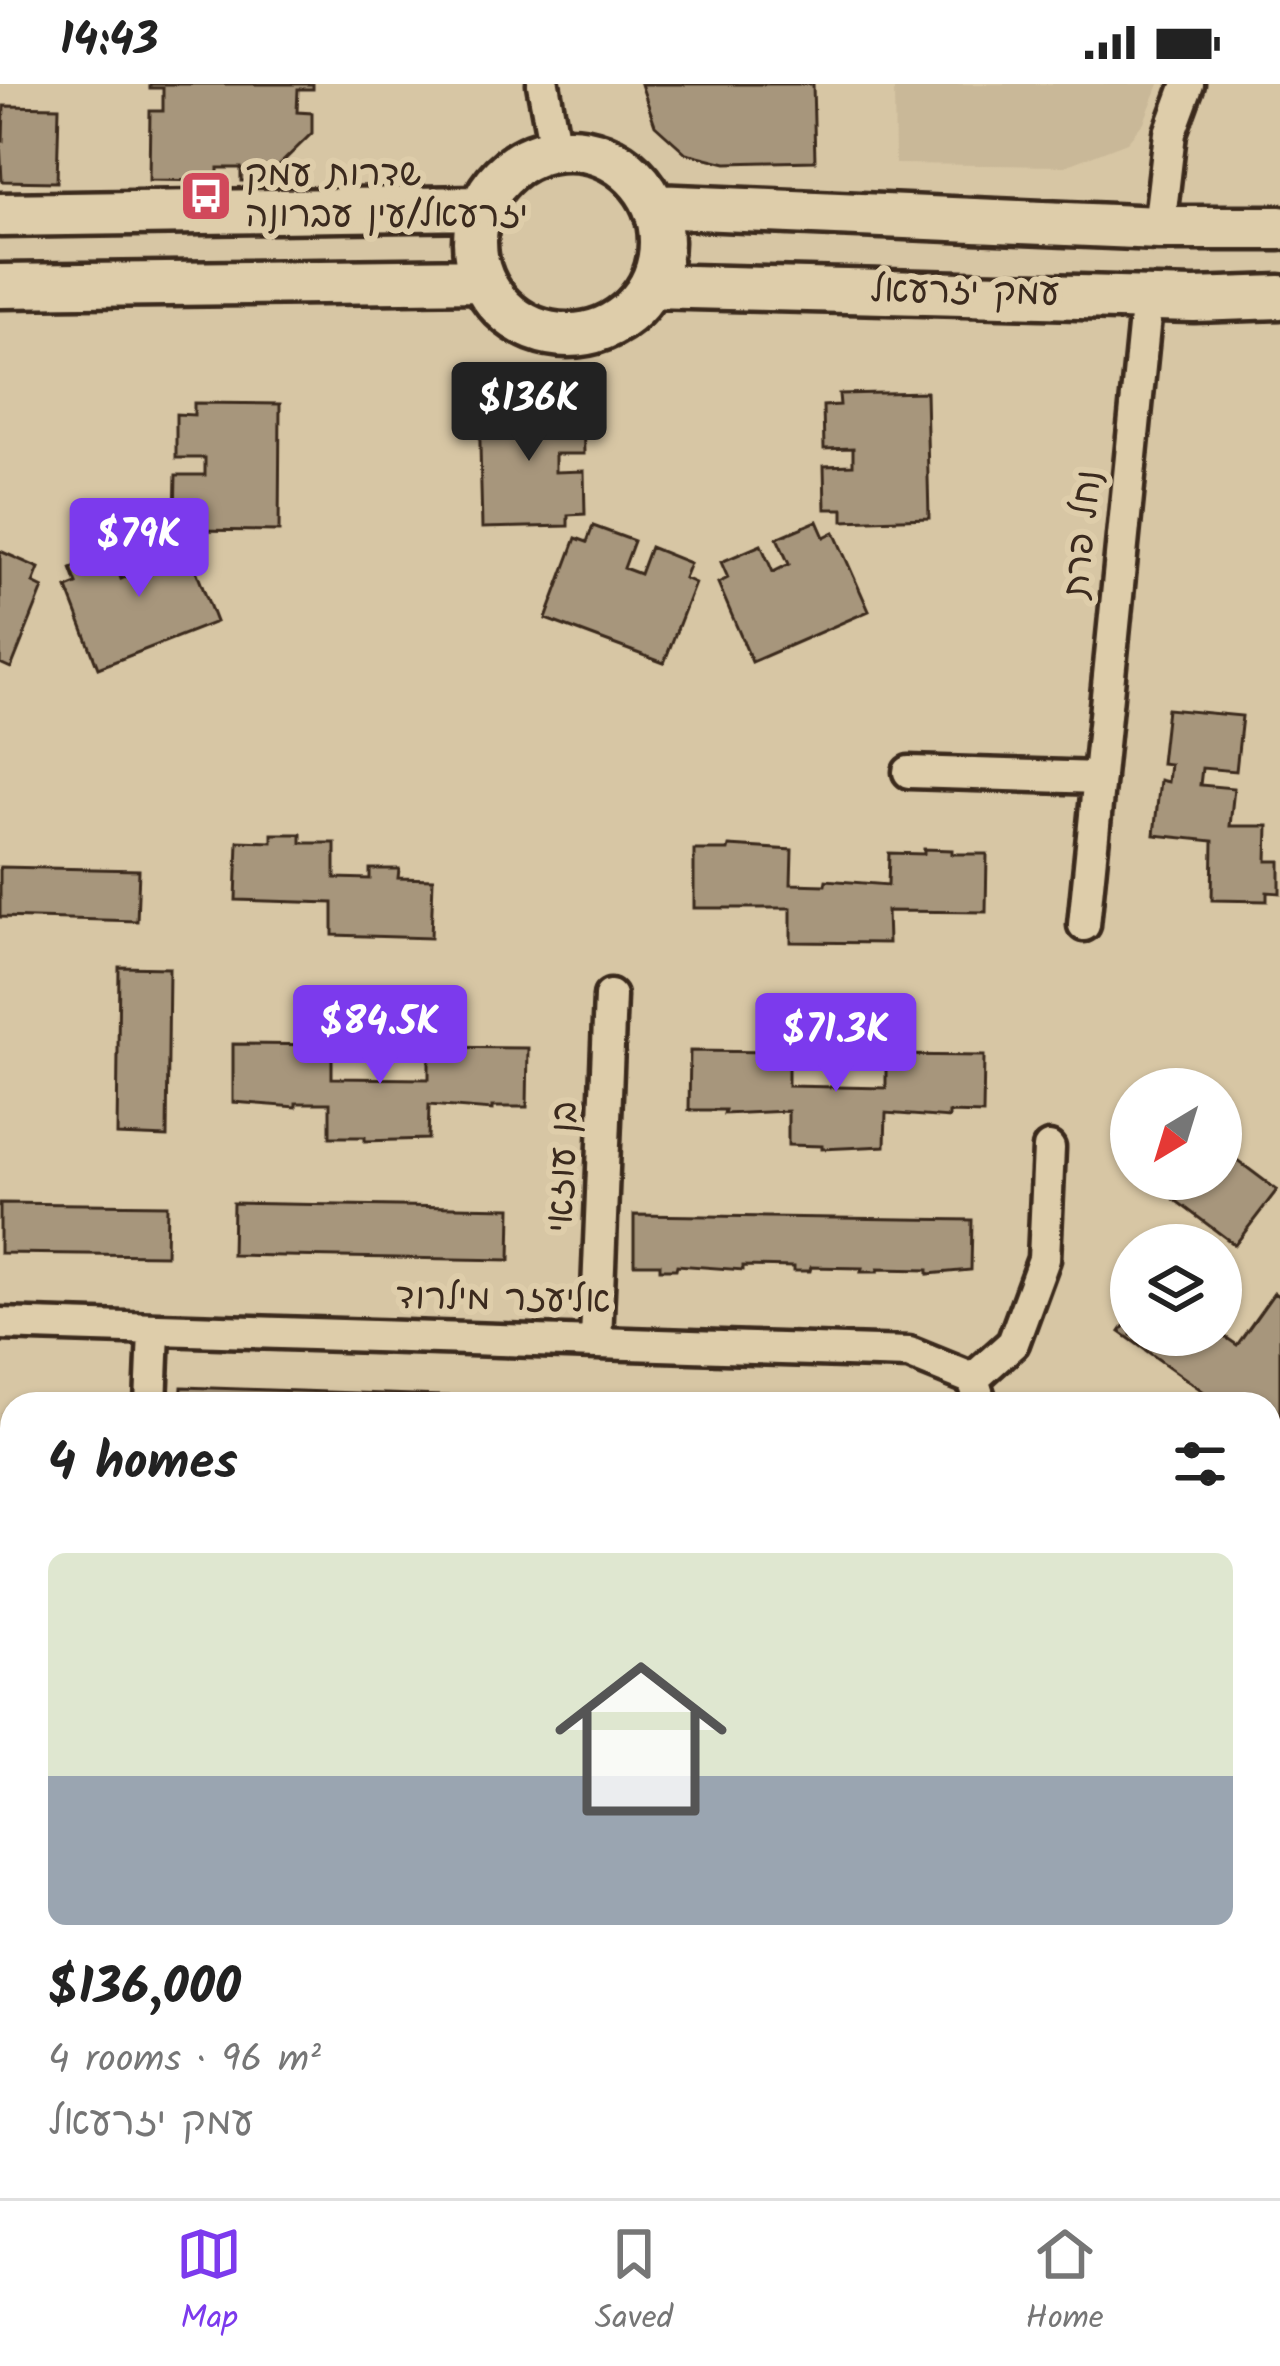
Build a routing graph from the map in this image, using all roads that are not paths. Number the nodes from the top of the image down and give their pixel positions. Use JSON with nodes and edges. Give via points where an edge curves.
{"nodes":[{"id":1,"x":543,"y":84,"type":"edge"},
{"id":2,"x":1188,"y":84,"type":"edge"},
{"id":3,"x":556,"y":149,"type":"junction"},
{"id":4,"x":654,"y":206,"type":"junction"},
{"id":5,"x":480,"y":208,"type":"junction"},
{"id":6,"x":0,"y":215,"type":"edge"},
{"id":7,"x":1159,"y":228,"type":"junction"},
{"id":8,"x":1280,"y":228,"type":"edge"},
{"id":9,"x":482,"y":280,"type":"junction"},
{"id":10,"x":0,"y":286,"type":"edge"},
{"id":11,"x":650,"y":286,"type":"junction"},
{"id":12,"x":1148,"y":297,"type":"junction"},
{"id":13,"x":1280,"y":297,"type":"edge"},
{"id":14,"x":909,"y":772,"type":"dead end"},
{"id":15,"x":1099,"y":778,"type":"junction"},
{"id":16,"x":1084,"y":925,"type":"dead end"},
{"id":17,"x":610,"y":996,"type":"dead end"},
{"id":18,"x":1049,"y":1148,"type":"dead end"},
{"id":19,"x":0,"y":1324,"type":"edge"},
{"id":20,"x":154,"y":1332,"type":"junction"},
{"id":21,"x":596,"y":1341,"type":"junction"},
{"id":22,"x":977,"y":1391,"type":"edge"},
{"id":23,"x":152,"y":1392,"type":"edge"}],
"edges":[{"from":1,"to":3,"type":"street"},
{"from":2,"to":7,"type":"street","via":[[1170,134]]},
{"from":3,"to":4,"type":"main road","via":[[603,156],[642,185]]},
{"from":3,"to":5,"type":"main road","via":[[510,169]]},
{"from":4,"to":7,"type":"main road","name":"עמק יזרעאל"},
{"from":4,"to":11,"type":"main road","via":[[661,238]]},
{"from":5,"to":6,"type":"main road"},
{"from":5,"to":9,"type":"main road"},
{"from":7,"to":8,"type":"main road","name":"עמק יזרעאל"},
{"from":9,"to":10,"type":"main road"},
{"from":9,"to":11,"type":"main road","via":[[515,319],[564,335],[614,324]]},
{"from":11,"to":12,"type":"main road","name":"עמק יזרעאל"},
{"from":12,"to":13,"type":"main road","name":"עמק יזרעאל"},
{"from":12,"to":15,"type":"street","name":"נחל פרת"},
{"from":14,"to":15,"type":"street"},
{"from":15,"to":16,"type":"street","name":"נחל פרת"},
{"from":17,"to":21,"type":"street","name":"בן עוזאי"},
{"from":18,"to":22,"type":"street","via":[[1044,1259],[1013,1343]]},
{"from":19,"to":20,"type":"street","name":"אליעזר מילרוד"},
{"from":20,"to":21,"type":"street","name":"אליעזר מילרוד"},
{"from":20,"to":23,"type":"street"},
{"from":21,"to":22,"type":"street","name":"אליעזר מילרוד","via":[[909,1353]]}]}
